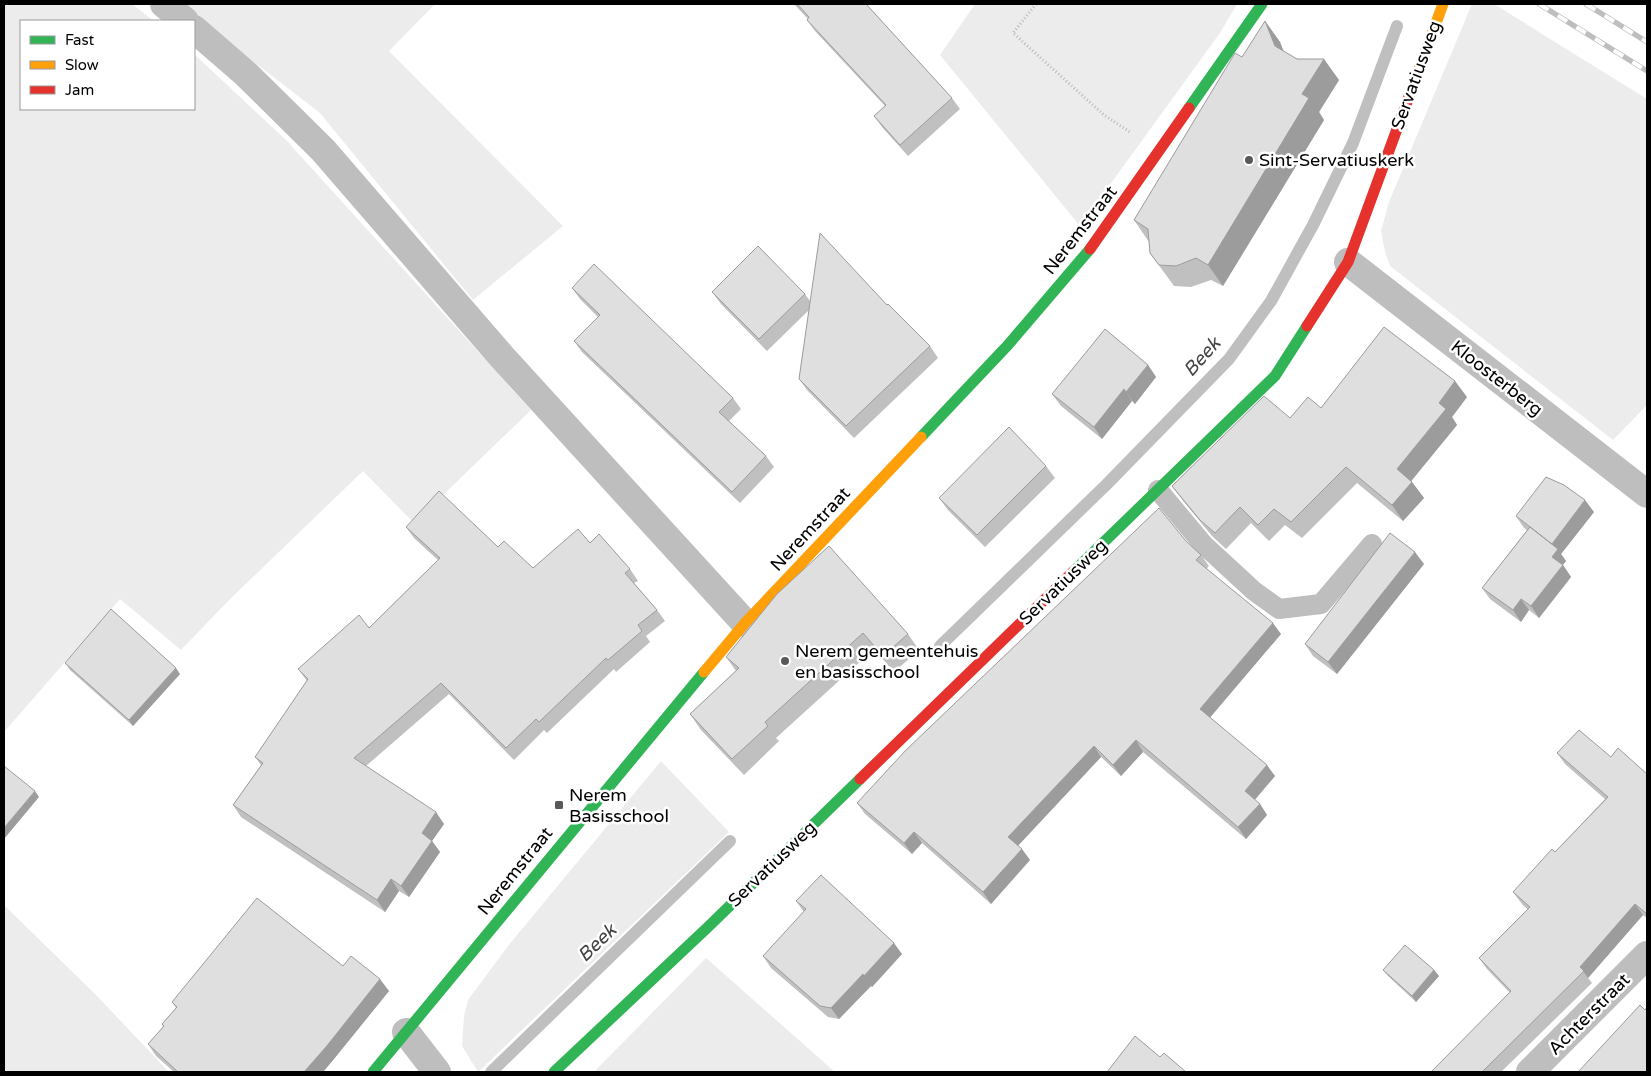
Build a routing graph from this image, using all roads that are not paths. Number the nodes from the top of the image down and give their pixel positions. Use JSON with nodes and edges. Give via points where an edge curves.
{"nodes":[{"id":1,"x":164,"y":4,"type":"edge"},
{"id":2,"x":1262,"y":4,"type":"edge"},
{"id":3,"x":1443,"y":4,"type":"edge"},
{"id":4,"x":184,"y":20,"type":"edge"},
{"id":5,"x":195,"y":30,"type":"edge"},
{"id":6,"x":1348,"y":262,"type":"junction"},
{"id":7,"x":1158,"y":490,"type":"junction"},
{"id":8,"x":1647,"y":494,"type":"edge"},
{"id":9,"x":1372,"y":544,"type":"dead end"},
{"id":10,"x":745,"y":623,"type":"junction"},
{"id":11,"x":1647,"y":955,"type":"edge"},
{"id":12,"x":406,"y":1032,"type":"junction"},
{"id":13,"x":372,"y":1072,"type":"edge"},
{"id":14,"x":437,"y":1072,"type":"edge"},
{"id":15,"x":554,"y":1072,"type":"edge"},
{"id":16,"x":1530,"y":1072,"type":"edge"}],
"edges":[{"from":1,"to":4,"type":"street"},
{"from":2,"to":10,"type":"street","name":"Neremstraat","via":[[1097,241],[1008,345]]},
{"from":3,"to":6,"type":"street","name":"Servatiusweg"},
{"from":5,"to":10,"type":"street","via":[[246,74],[323,150],[502,357]]},
{"from":6,"to":7,"type":"street","name":"Servatiusweg","via":[[1275,376]]},
{"from":6,"to":8,"type":"street","name":"Kloosterberg"},
{"from":7,"to":9,"type":"lane","via":[[1203,544],[1254,591],[1279,609],[1321,604]]},
{"from":7,"to":15,"type":"street","name":"Servatiusweg"},
{"from":10,"to":12,"type":"street","name":"Neremstraat"},
{"from":11,"to":16,"type":"street","name":"Achterstraat"},
{"from":12,"to":13,"type":"street","name":"Neremstraat"},
{"from":12,"to":14,"type":"street"}]}
